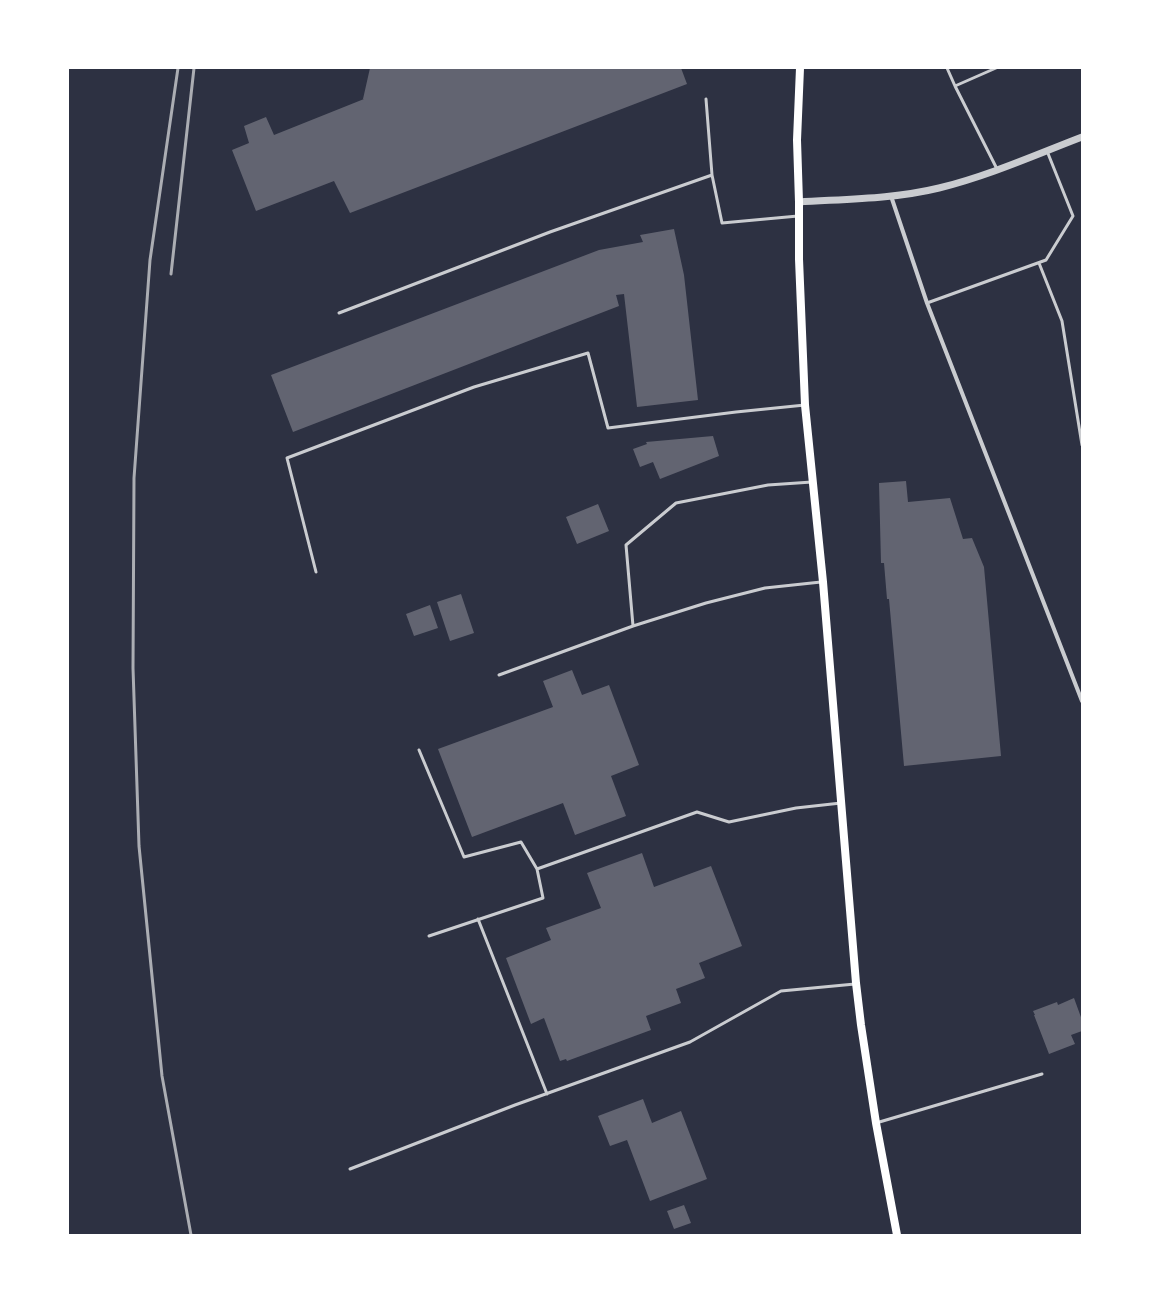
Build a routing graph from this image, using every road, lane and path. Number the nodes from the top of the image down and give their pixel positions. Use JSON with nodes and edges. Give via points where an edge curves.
{"nodes":[{"id":1,"x":800,"y":68,"type":"edge"},
{"id":2,"x":947,"y":68,"type":"edge"},
{"id":3,"x":996,"y":68,"type":"edge"},
{"id":4,"x":955,"y":86,"type":"junction"},
{"id":5,"x":706,"y":99,"type":"dead end"},
{"id":6,"x":1082,"y":137,"type":"edge"},
{"id":7,"x":1047,"y":150,"type":"junction"},
{"id":8,"x":997,"y":169,"type":"junction"},
{"id":9,"x":712,"y":175,"type":"junction"},
{"id":10,"x":891,"y":196,"type":"junction"},
{"id":11,"x":799,"y":202,"type":"junction"},
{"id":12,"x":800,"y":216,"type":"junction"},
{"id":13,"x":1039,"y":263,"type":"junction"},
{"id":14,"x":927,"y":303,"type":"junction"},
{"id":15,"x":339,"y":313,"type":"dead end"},
{"id":16,"x":805,"y":405,"type":"junction"},
{"id":17,"x":1082,"y":445,"type":"edge"},
{"id":18,"x":813,"y":482,"type":"junction"},
{"id":19,"x":316,"y":572,"type":"dead end"},
{"id":20,"x":823,"y":582,"type":"junction"},
{"id":21,"x":633,"y":626,"type":"junction"},
{"id":22,"x":499,"y":675,"type":"dead end"},
{"id":23,"x":1082,"y":701,"type":"edge"},
{"id":24,"x":419,"y":750,"type":"dead end"},
{"id":25,"x":841,"y":803,"type":"junction"},
{"id":26,"x":537,"y":869,"type":"junction"},
{"id":27,"x":478,"y":919,"type":"junction"},
{"id":28,"x":429,"y":936,"type":"dead end"},
{"id":29,"x":856,"y":984,"type":"junction"},
{"id":30,"x":1042,"y":1074,"type":"dead end"},
{"id":31,"x":547,"y":1094,"type":"junction"},
{"id":32,"x":876,"y":1123,"type":"junction"},
{"id":33,"x":350,"y":1169,"type":"dead end"},
{"id":34,"x":897,"y":1235,"type":"edge"}],
"edges":[{"from":1,"to":11,"type":"main road","via":[[797,140]]},
{"from":2,"to":4,"type":"lane"},
{"from":3,"to":4,"type":"lane"},
{"from":4,"to":8,"type":"lane"},
{"from":5,"to":9,"type":"lane"},
{"from":6,"to":7,"type":"street"},
{"from":7,"to":8,"type":"street"},
{"from":7,"to":13,"type":"lane","via":[[1073,216],[1046,260]]},
{"from":8,"to":10,"type":"street","via":[[938,189]]},
{"from":9,"to":12,"type":"lane","via":[[722,223]]},
{"from":9,"to":15,"type":"lane","via":[[550,232]]},
{"from":10,"to":11,"type":"street"},
{"from":10,"to":14,"type":"street"},
{"from":11,"to":12,"type":"main road"},
{"from":12,"to":16,"type":"main road","via":[[799,259]]},
{"from":13,"to":14,"type":"lane"},
{"from":13,"to":17,"type":"lane","via":[[1062,322]]},
{"from":14,"to":23,"type":"street"},
{"from":16,"to":18,"type":"main road"},
{"from":16,"to":19,"type":"lane","via":[[608,428],[588,353],[474,387],[287,458]]},
{"from":18,"to":20,"type":"main road"},
{"from":18,"to":21,"type":"lane","via":[[768,485],[676,503],[626,545]]},
{"from":20,"to":21,"type":"lane","via":[[765,588]]},
{"from":20,"to":25,"type":"main road"},
{"from":21,"to":22,"type":"lane"},
{"from":24,"to":26,"type":"lane","via":[[464,857],[521,842]]},
{"from":25,"to":26,"type":"lane","via":[[796,808],[729,822],[698,812]]},
{"from":25,"to":29,"type":"main road"},
{"from":26,"to":27,"type":"lane","via":[[543,898]]},
{"from":27,"to":28,"type":"lane"},
{"from":27,"to":31,"type":"lane"},
{"from":29,"to":31,"type":"lane","via":[[781,991],[690,1042]]},
{"from":29,"to":32,"type":"main road"},
{"from":30,"to":32,"type":"lane"},
{"from":31,"to":33,"type":"lane"},
{"from":32,"to":34,"type":"main road"}]}
